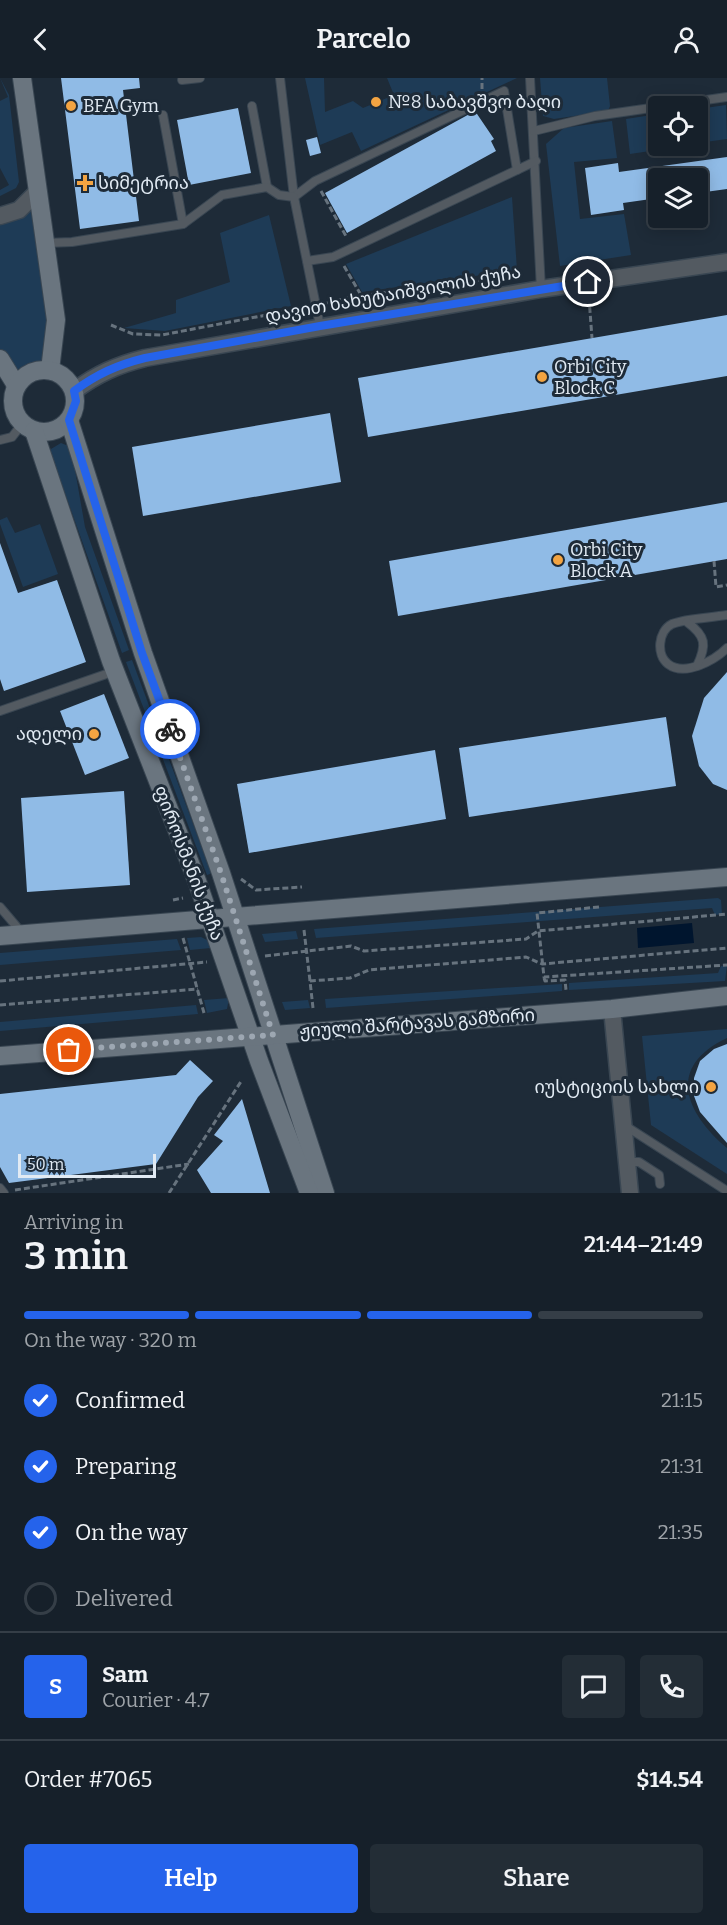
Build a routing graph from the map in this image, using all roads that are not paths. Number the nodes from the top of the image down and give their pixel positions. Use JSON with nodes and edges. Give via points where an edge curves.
{"nodes":[{"id":1,"x":22,"y":78,"type":"edge"},
{"id":2,"x":200,"y":78,"type":"edge"},
{"id":3,"x":280,"y":78,"type":"edge"},
{"id":4,"x":530,"y":78,"type":"edge"},
{"id":5,"x":183,"y":80,"type":"dead end"},
{"id":6,"x":727,"y":97,"type":"edge"},
{"id":7,"x":708,"y":100,"type":"edge"},
{"id":8,"x":252,"y":106,"type":"dead end"},
{"id":9,"x":648,"y":108,"type":"edge"},
{"id":10,"x":163,"y":115,"type":"dead end"},
{"id":11,"x":534,"y":131,"type":"junction"},
{"id":12,"x":536,"y":162,"type":"junction"},
{"id":13,"x":517,"y":170,"type":"junction"},
{"id":14,"x":267,"y":187,"type":"junction"},
{"id":15,"x":38,"y":191,"type":"junction"},
{"id":16,"x":294,"y":197,"type":"junction"},
{"id":17,"x":0,"y":216,"type":"edge"},
{"id":18,"x":183,"y":224,"type":"junction"},
{"id":19,"x":46,"y":243,"type":"junction"},
{"id":20,"x":307,"y":261,"type":"junction"},
{"id":21,"x":727,"y":262,"type":"edge"},
{"id":22,"x":541,"y":289,"type":"junction"},
{"id":23,"x":320,"y":326,"type":"junction"},
{"id":24,"x":0,"y":359,"type":"edge"},
{"id":25,"x":50,"y":370,"type":"junction"},
{"id":26,"x":16,"y":385,"type":"junction"},
{"id":27,"x":74,"y":391,"type":"junction"},
{"id":28,"x":69,"y":420,"type":"junction"},
{"id":29,"x":28,"y":428,"type":"junction"},
{"id":30,"x":0,"y":440,"type":"edge"},
{"id":31,"x":727,"y":615,"type":"edge"},
{"id":32,"x":687,"y":622,"type":"junction"},
{"id":33,"x":727,"y":648,"type":"edge"},
{"id":34,"x":697,"y":666,"type":"junction"},
{"id":35,"x":115,"y":671,"type":"junction"},
{"id":36,"x":0,"y":711,"type":"edge"},
{"id":37,"x":727,"y":877,"type":"edge"},
{"id":38,"x":0,"y":907,"type":"edge"},
{"id":39,"x":234,"y":918,"type":"junction"},
{"id":40,"x":211,"y":919,"type":"junction"},
{"id":41,"x":23,"y":934,"type":"junction"},
{"id":42,"x":0,"y":936,"type":"edge"},
{"id":43,"x":727,"y":996,"type":"edge"},
{"id":44,"x":612,"y":1009,"type":"junction"},
{"id":45,"x":273,"y":1035,"type":"junction"},
{"id":46,"x":250,"y":1036,"type":"junction"},
{"id":47,"x":0,"y":1056,"type":"edge"},
{"id":48,"x":623,"y":1124,"type":"junction"},
{"id":49,"x":627,"y":1162,"type":"junction"},
{"id":50,"x":660,"y":1184,"type":"dead end"},
{"id":51,"x":727,"y":1191,"type":"edge"},
{"id":52,"x":309,"y":1193,"type":"edge"},
{"id":53,"x":325,"y":1193,"type":"edge"},
{"id":54,"x":630,"y":1193,"type":"edge"}],
"edges":[{"from":1,"to":15,"type":"street"},
{"from":2,"to":5,"type":"lane"},
{"from":3,"to":16,"type":"lane"},
{"from":4,"to":11,"type":"lane"},
{"from":6,"to":7,"type":"lane"},
{"from":8,"to":14,"type":"lane"},
{"from":9,"to":11,"type":"lane"},
{"from":10,"to":18,"type":"lane"},
{"from":11,"to":12,"type":"lane"},
{"from":12,"to":13,"type":"lane"},
{"from":12,"to":22,"type":"lane"},
{"from":13,"to":16,"type":"lane","via":[[504,92],[315,181]]},
{"from":13,"to":20,"type":"lane","via":[[352,248]]},
{"from":14,"to":16,"type":"lane","via":[[279,195]]},
{"from":14,"to":18,"type":"lane","via":[[222,195]]},
{"from":15,"to":17,"type":"street","via":[[19,210]]},
{"from":15,"to":19,"type":"street"},
{"from":16,"to":20,"type":"lane"},
{"from":18,"to":19,"type":"lane"},
{"from":19,"to":25,"type":"street","via":[[56,320]]},
{"from":20,"to":23,"type":"lane"},
{"from":21,"to":22,"type":"street","name":"დავით ხახუტაიშვილის ქუჩა"},
{"from":22,"to":23,"type":"street","name":"დავით ხახუტაიშვილის ქუჩა"},
{"from":23,"to":27,"type":"street","name":"დავით ხახუტაიშვილის ქუჩა","via":[[118,365],[96,374]]},
{"from":24,"to":26,"type":"street"},
{"from":25,"to":26,"type":"street","via":[[28,373]]},
{"from":25,"to":27,"type":"street","via":[[69,381]]},
{"from":26,"to":29,"type":"street","via":[[12,406]]},
{"from":27,"to":28,"type":"street","via":[[76,401]]},
{"from":28,"to":29,"type":"street","via":[[47,433]]},
{"from":28,"to":39,"type":"street","name":"ფიროსმანის ქუჩა","via":[[142,653]]},
{"from":29,"to":30,"type":"lane"},
{"from":29,"to":35,"type":"street","name":"ფიროსმანის ქუჩა"},
{"from":31,"to":32,"type":"lane"},
{"from":32,"to":34,"type":"lane","via":[[703,641],[704,651]]},
{"from":32,"to":34,"type":"lane","via":[[665,629],[660,645],[662,657],[676,668]]},
{"from":33,"to":34,"type":"lane","via":[[716,659]]},
{"from":35,"to":36,"type":"lane"},
{"from":35,"to":40,"type":"street","name":"ფიროსმანის ქუჩა"},
{"from":37,"to":39,"type":"street"},
{"from":38,"to":41,"type":"lane"},
{"from":39,"to":40,"type":"street"},
{"from":39,"to":45,"type":"street","name":"ფიროსმანის ქუჩა"},
{"from":40,"to":41,"type":"street"},
{"from":40,"to":46,"type":"street","name":"ფიროსმანის ქუჩა"},
{"from":41,"to":42,"type":"street"},
{"from":43,"to":44,"type":"street","name":"ჟიული შარტავას გამზირი"},
{"from":44,"to":45,"type":"street","name":"ჟიული შარტავას გამზირი"},
{"from":44,"to":48,"type":"street"},
{"from":45,"to":46,"type":"street","name":"ჟიული შარტავას გამზირი"},
{"from":45,"to":53,"type":"street","name":"ფიროსმანის ქუჩა"},
{"from":46,"to":47,"type":"street","name":"ჟიული შარტავას გამზირი"},
{"from":46,"to":52,"type":"street","name":"ფიროსმანის ქუჩა"},
{"from":48,"to":49,"type":"street"},
{"from":48,"to":51,"type":"lane"},
{"from":49,"to":50,"type":"lane","via":[[639,1162],[658,1175]]},
{"from":49,"to":54,"type":"street"}]}
